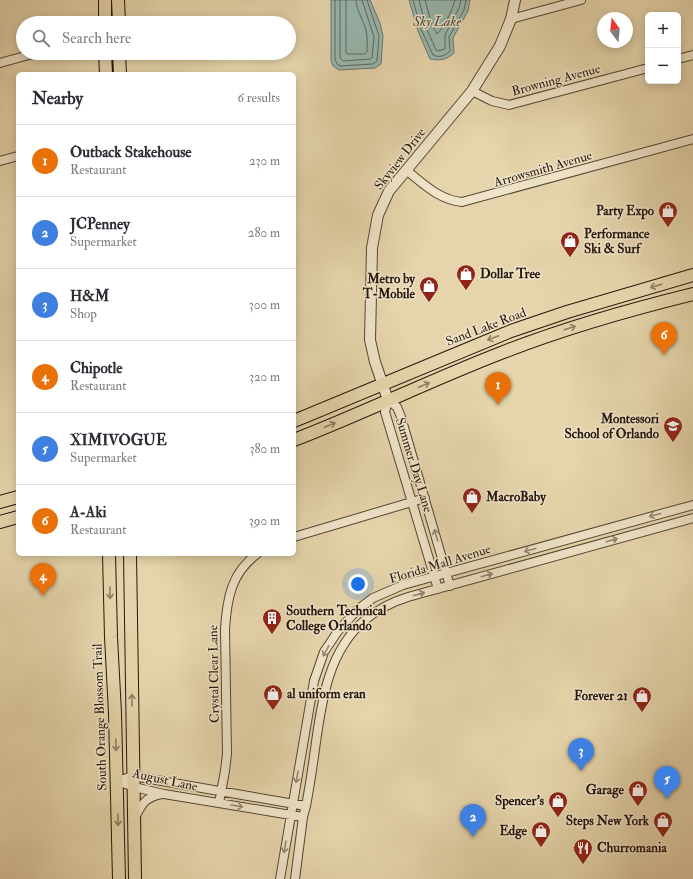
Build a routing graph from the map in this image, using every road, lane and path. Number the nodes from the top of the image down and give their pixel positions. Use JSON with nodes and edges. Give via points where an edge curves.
{"nodes":[{"id":1,"x":104,"y":0,"type":"edge"},
{"id":2,"x":118,"y":0,"type":"edge"},
{"id":3,"x":515,"y":0,"type":"edge"},
{"id":4,"x":581,"y":0,"type":"edge"},
{"id":5,"x":105,"y":16,"type":"edge"},
{"id":6,"x":119,"y":16,"type":"edge"},
{"id":7,"x":511,"y":19,"type":"junction"},
{"id":8,"x":693,"y":55,"type":"edge"},
{"id":9,"x":681,"y":58,"type":"edge"},
{"id":10,"x":16,"y":59,"type":"edge"},
{"id":11,"x":105,"y":60,"type":"edge"},
{"id":12,"x":119,"y":60,"type":"edge"},
{"id":13,"x":0,"y":63,"type":"edge"},
{"id":14,"x":645,"y":69,"type":"edge"},
{"id":15,"x":106,"y":72,"type":"edge"},
{"id":16,"x":120,"y":72,"type":"edge"},
{"id":17,"x":472,"y":91,"type":"junction"},
{"id":18,"x":693,"y":139,"type":"edge"},
{"id":19,"x":16,"y":157,"type":"edge"},
{"id":20,"x":0,"y":161,"type":"edge"},
{"id":21,"x":406,"y":170,"type":"junction"},
{"id":22,"x":693,"y":275,"type":"edge"},
{"id":23,"x":693,"y":294,"type":"edge"},
{"id":24,"x":529,"y":325,"type":"junction"},
{"id":25,"x":533,"y":341,"type":"junction"},
{"id":26,"x":384,"y":384,"type":"junction"},
{"id":27,"x":388,"y":400,"type":"junction"},
{"id":28,"x":296,"y":421,"type":"edge"},
{"id":29,"x":296,"y":439,"type":"edge"},
{"id":30,"x":16,"y":498,"type":"edge"},
{"id":31,"x":425,"y":498,"type":"junction"},
{"id":32,"x":0,"y":502,"type":"edge"},
{"id":33,"x":412,"y":502,"type":"junction"},
{"id":34,"x":693,"y":505,"type":"edge"},
{"id":35,"x":16,"y":518,"type":"edge"},
{"id":36,"x":693,"y":518,"type":"edge"},
{"id":37,"x":0,"y":522,"type":"edge"},
{"id":38,"x":296,"y":536,"type":"edge"},
{"id":39,"x":109,"y":556,"type":"edge"},
{"id":40,"x":130,"y":556,"type":"edge"},
{"id":41,"x":255,"y":556,"type":"edge"},
{"id":42,"x":447,"y":573,"type":"junction"},
{"id":43,"x":434,"y":576,"type":"junction"},
{"id":44,"x":450,"y":586,"type":"junction"},
{"id":45,"x":438,"y":589,"type":"junction"},
{"id":46,"x":117,"y":781,"type":"junction"},
{"id":47,"x":133,"y":782,"type":"junction"},
{"id":48,"x":222,"y":791,"type":"junction"},
{"id":49,"x":164,"y":794,"type":"junction"},
{"id":50,"x":218,"y":804,"type":"junction"},
{"id":51,"x":293,"y":804,"type":"junction"},
{"id":52,"x":306,"y":806,"type":"junction"},
{"id":53,"x":291,"y":815,"type":"junction"},
{"id":54,"x":303,"y":817,"type":"junction"},
{"id":55,"x":134,"y":820,"type":"junction"},
{"id":56,"x":119,"y":879,"type":"edge"},
{"id":57,"x":135,"y":879,"type":"edge"},
{"id":58,"x":280,"y":879,"type":"edge"},
{"id":59,"x":295,"y":879,"type":"edge"}],
"edges":[{"from":1,"to":5,"type":"main road"},
{"from":2,"to":6,"type":"main road"},
{"from":3,"to":7,"type":"street","name":"Skyview Drive"},
{"from":4,"to":7,"type":"street"},
{"from":7,"to":17,"type":"street","name":"Skyview Drive","via":[[500,46]]},
{"from":8,"to":9,"type":"street"},
{"from":10,"to":13,"type":"street"},
{"from":11,"to":15,"type":"main road"},
{"from":12,"to":16,"type":"main road"},
{"from":14,"to":17,"type":"street","name":"Browning Avenue","via":[[509,105],[492,102]]},
{"from":17,"to":21,"type":"street","name":"Skyview Drive"},
{"from":18,"to":21,"type":"street","name":"Arrowsmith Avenue","via":[[462,202],[439,196]]},
{"from":19,"to":20,"type":"street"},
{"from":21,"to":26,"type":"street","name":"Skyview Drive","via":[[389,191],[378,215],[372,248],[370,340]]},
{"from":22,"to":24,"type":"main road","name":"Sand Lake Road","one_way":true},
{"from":25,"to":23,"type":"main road","one_way":true},
{"from":24,"to":25,"type":"main road"},
{"from":24,"to":26,"type":"main road","name":"Sand Lake Road","one_way":true},
{"from":27,"to":25,"type":"main road","one_way":true},
{"from":26,"to":27,"type":"street","name":"Skyview Drive"},
{"from":26,"to":28,"type":"main road","name":"Sand Lake Road"},
{"from":29,"to":27,"type":"main road","one_way":true},
{"from":27,"to":31,"type":"street","name":"Summer Day Lane","via":[[397,407]]},
{"from":27,"to":33,"type":"street","name":"Summer Day Lane","via":[[385,412]]},
{"from":30,"to":32,"type":"main road"},
{"from":31,"to":33,"type":"street"},
{"from":42,"to":31,"type":"street","name":"Summer Day Lane","one_way":true},
{"from":33,"to":38,"type":"street"},
{"from":33,"to":43,"type":"street","name":"Summer Day Lane"},
{"from":34,"to":42,"type":"street","name":"Florida Mall Avenue","one_way":true},
{"from":35,"to":37,"type":"main road"},
{"from":44,"to":36,"type":"street","name":"Florida Mall Avenue","one_way":true},
{"from":39,"to":46,"type":"main road","name":"South Orange Blossom Trail","one_way":true},
{"from":47,"to":40,"type":"main road","one_way":true},
{"from":41,"to":48,"type":"street","name":"Crystal Clear Lane","via":[[241,570],[231,589],[226,608],[227,754]]},
{"from":42,"to":43,"type":"street","name":"Florida Mall Avenue"},
{"from":42,"to":44,"type":"street","name":"Summer Day Lane"},
{"from":43,"to":45,"type":"street","name":"Summer Day Lane"},
{"from":43,"to":51,"type":"street","name":"Florida Mall Avenue","one_way":true,"via":[[373,598],[357,610],[324,652],[314,681]]},
{"from":44,"to":45,"type":"street","name":"Florida Mall Avenue"},
{"from":52,"to":45,"type":"street","name":"Florida Mall Avenue","one_way":true,"via":[[326,686],[334,662],[346,641],[363,621],[379,610],[398,601]]},
{"from":46,"to":47,"type":"street","name":"August Lane"},
{"from":46,"to":56,"type":"main road","name":"South Orange Blossom Trail","one_way":true},
{"from":47,"to":48,"type":"street","name":"August Lane"},
{"from":47,"to":49,"type":"street","name":"August Lane"},
{"from":47,"to":55,"type":"main road"},
{"from":48,"to":50,"type":"street","name":"Crystal Clear Lane"},
{"from":48,"to":51,"type":"street","name":"August Lane"},
{"from":49,"to":50,"type":"street","name":"August Lane"},
{"from":49,"to":55,"type":"street","via":[[154,795],[145,800]]},
{"from":50,"to":53,"type":"street","name":"August Lane","one_way":true},
{"from":51,"to":52,"type":"street","name":"August Lane"},
{"from":51,"to":53,"type":"street","name":"Florida Mall Avenue"},
{"from":52,"to":54,"type":"street","name":"Florida Mall Avenue"},
{"from":53,"to":54,"type":"street","name":"August Lane"},
{"from":53,"to":58,"type":"street","name":"Florida Mall Avenue","one_way":true},
{"from":54,"to":59,"type":"street","name":"Florida Mall Avenue"},
{"from":55,"to":57,"type":"main road"}]}
